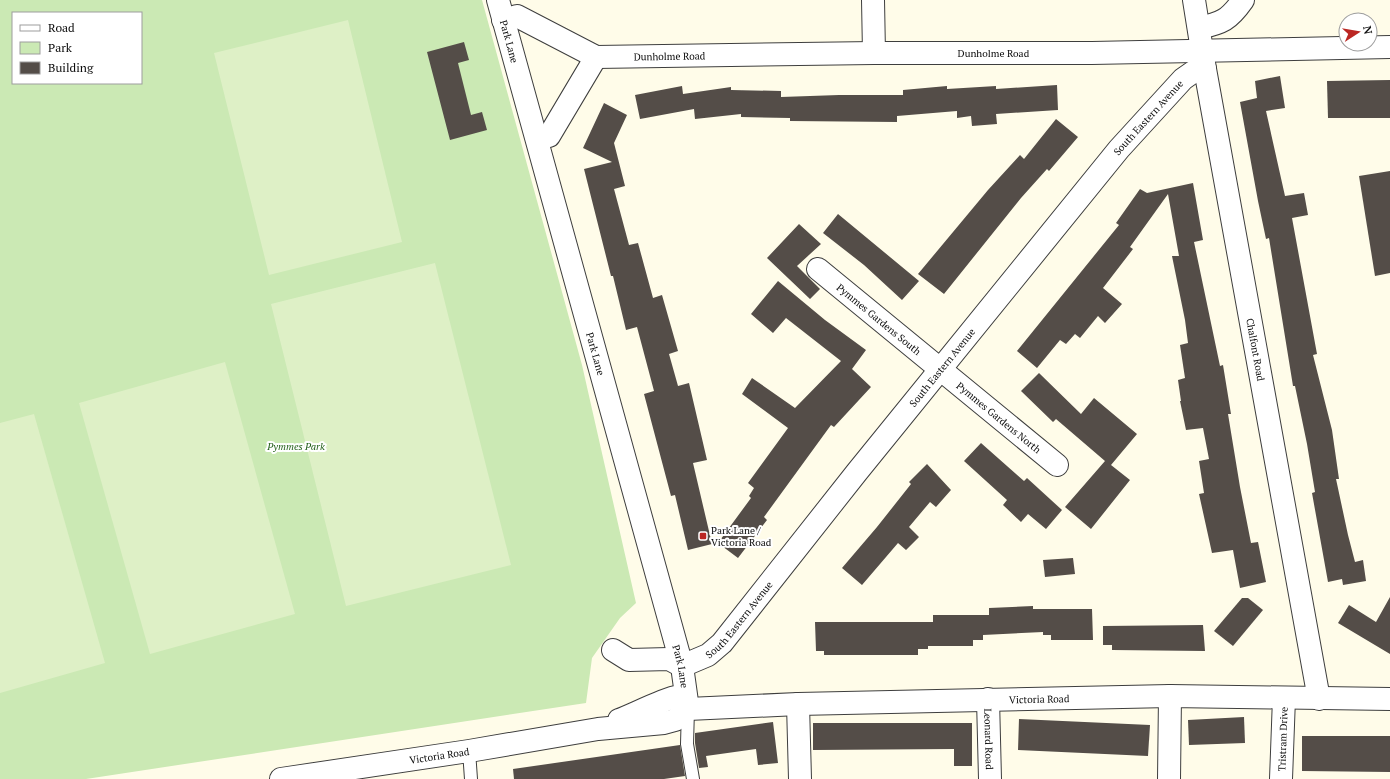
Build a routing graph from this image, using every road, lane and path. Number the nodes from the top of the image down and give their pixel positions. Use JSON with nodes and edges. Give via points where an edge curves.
{"nodes":[{"id":1,"x":873,"y":0,"type":"edge"},
{"id":2,"x":1194,"y":0,"type":"edge"},
{"id":3,"x":1243,"y":0,"type":"edge"},
{"id":4,"x":500,"y":10,"type":"edge"},
{"id":5,"x":1199,"y":28,"type":"junction"},
{"id":6,"x":1390,"y":47,"type":"edge"},
{"id":7,"x":874,"y":53,"type":"junction"},
{"id":8,"x":596,"y":57,"type":"junction"},
{"id":9,"x":1203,"y":59,"type":"junction"},
{"id":10,"x":538,"y":139,"type":"junction"},
{"id":11,"x":818,"y":269,"type":"dead end"},
{"id":12,"x":940,"y":370,"type":"junction"},
{"id":13,"x":1057,"y":465,"type":"dead end"},
{"id":14,"x":613,"y":650,"type":"dead end"},
{"id":15,"x":682,"y":666,"type":"junction"},
{"id":16,"x":1170,"y":696,"type":"junction"},
{"id":17,"x":1284,"y":698,"type":"junction"},
{"id":18,"x":988,"y":699,"type":"junction"},
{"id":19,"x":1319,"y":699,"type":"junction"},
{"id":20,"x":1390,"y":699,"type":"edge"},
{"id":21,"x":798,"y":704,"type":"junction"},
{"id":22,"x":688,"y":709,"type":"junction"},
{"id":23,"x":469,"y":751,"type":"junction"},
{"id":24,"x":281,"y":779,"type":"edge"},
{"id":25,"x":471,"y":779,"type":"edge"},
{"id":26,"x":693,"y":779,"type":"edge"},
{"id":27,"x":800,"y":779,"type":"edge"},
{"id":28,"x":990,"y":779,"type":"edge"},
{"id":29,"x":1170,"y":779,"type":"edge"},
{"id":30,"x":1281,"y":779,"type":"edge"}],
"edges":[{"from":1,"to":7,"type":"street"},
{"from":2,"to":5,"type":"street","name":"Chalfont Road"},
{"from":3,"to":5,"type":"street","via":[[1236,10],[1220,23]]},
{"from":4,"to":8,"type":"street","name":"Dunholme Road","via":[[517,16]]},
{"from":4,"to":10,"type":"street","name":"Park Lane"},
{"from":5,"to":9,"type":"street","name":"Chalfont Road"},
{"from":6,"to":9,"type":"street","name":"Dunholme Road"},
{"from":7,"to":8,"type":"street","name":"Dunholme Road"},
{"from":7,"to":9,"type":"street","name":"Dunholme Road","via":[[1092,53]]},
{"from":8,"to":10,"type":"street","via":[[549,136]]},
{"from":9,"to":12,"type":"street","name":"South Eastern Avenue","via":[[1124,144]]},
{"from":9,"to":19,"type":"street","name":"Chalfont Road"},
{"from":10,"to":15,"type":"street","name":"Park Lane"},
{"from":11,"to":12,"type":"street","name":"Pymmes Gardens South"},
{"from":12,"to":13,"type":"street","name":"Pymmes Gardens North"},
{"from":12,"to":15,"type":"street","name":"South Eastern Avenue","via":[[722,644],[708,655]]},
{"from":14,"to":15,"type":"street","via":[[628,660],[669,659]]},
{"from":15,"to":22,"type":"street","name":"Park Lane"},
{"from":16,"to":17,"type":"street","name":"Victoria Road"},
{"from":16,"to":18,"type":"street","name":"Victoria Road"},
{"from":16,"to":29,"type":"street"},
{"from":17,"to":19,"type":"street","name":"Victoria Road"},
{"from":17,"to":30,"type":"street","name":"Tristram Drive"},
{"from":18,"to":21,"type":"street","name":"Victoria Road"},
{"from":18,"to":28,"type":"street","name":"Leonard Road"},
{"from":19,"to":20,"type":"street","name":"Victoria Road"},
{"from":21,"to":22,"type":"street","name":"Victoria Road"},
{"from":21,"to":27,"type":"street"},
{"from":22,"to":23,"type":"street","name":"Victoria Road","via":[[675,720],[664,723],[598,729]]},
{"from":22,"to":26,"type":"lane","via":[[687,744]]},
{"from":23,"to":24,"type":"street","name":"Victoria Road"},
{"from":23,"to":25,"type":"lane"}]}
